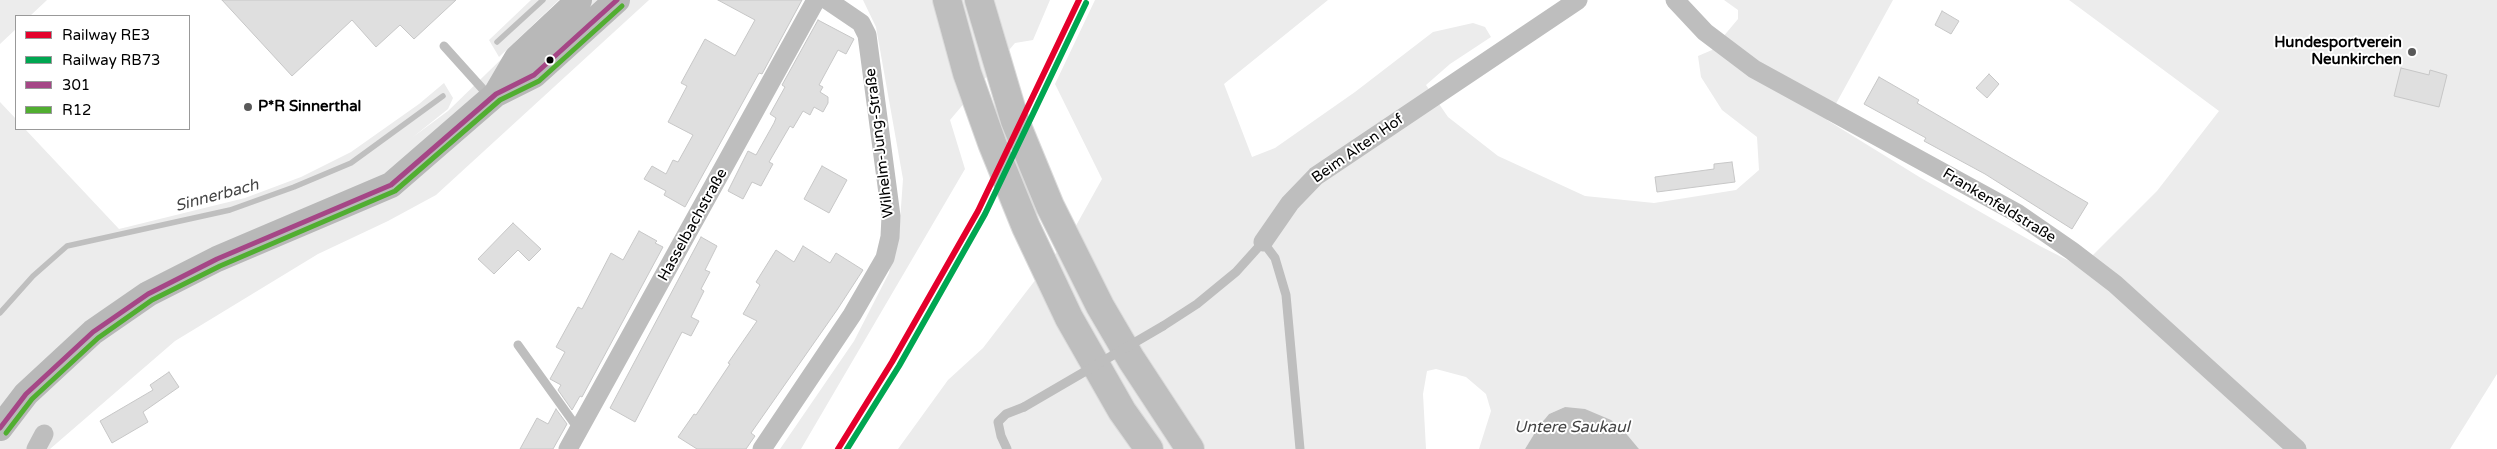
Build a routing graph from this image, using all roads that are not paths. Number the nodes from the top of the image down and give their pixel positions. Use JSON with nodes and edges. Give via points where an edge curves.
{"nodes":[{"id":1,"x":579,"y":0,"type":"edge"},
{"id":2,"x":618,"y":0,"type":"edge"},
{"id":3,"x":816,"y":0,"type":"edge"},
{"id":4,"x":827,"y":0,"type":"edge"},
{"id":5,"x":947,"y":0,"type":"edge"},
{"id":6,"x":979,"y":0,"type":"edge"},
{"id":7,"x":1578,"y":0,"type":"edge"},
{"id":8,"x":1675,"y":0,"type":"edge"},
{"id":9,"x":444,"y":46,"type":"dead end"},
{"id":10,"x":494,"y":96,"type":"junction"},
{"id":11,"x":1263,"y":242,"type":"junction"},
{"id":12,"x":518,"y":345,"type":"dead end"},
{"id":13,"x":0,"y":428,"type":"edge"},
{"id":14,"x":580,"y":430,"type":"junction"},
{"id":15,"x":568,"y":449,"type":"edge"},
{"id":16,"x":762,"y":449,"type":"edge"},
{"id":17,"x":1007,"y":449,"type":"edge"},
{"id":18,"x":1149,"y":449,"type":"edge"},
{"id":19,"x":1190,"y":449,"type":"edge"},
{"id":20,"x":1300,"y":449,"type":"edge"},
{"id":21,"x":2297,"y":449,"type":"edge"}],
"edges":[{"from":1,"to":10,"type":"main road","via":[[516,58]]},
{"from":2,"to":10,"type":"main road","via":[[534,75]]},
{"from":3,"to":14,"type":"street","name":"Hasselbachstraße"},
{"from":4,"to":16,"type":"street","name":"Wilhelm-Jung-Straße","via":[[861,23],[867,35],[891,216],[890,237],[885,258],[852,315]]},
{"from":5,"to":18,"type":"highway","via":[[966,73],[1026,226],[1069,318],[1122,411]]},
{"from":6,"to":19,"type":"highway","via":[[1015,121],[1050,206],[1126,352]]},
{"from":7,"to":11,"type":"street","name":"Beim Alten Hof","via":[[1316,176],[1290,203]]},
{"from":8,"to":21,"type":"street","name":"Frankenfeldstraße","via":[[1705,32],[1754,69],[2016,213],[2072,251],[2115,284]]},
{"from":9,"to":10,"type":"lane"},
{"from":10,"to":13,"type":"main road","via":[[391,185],[217,259],[140,299],[93,332],[26,394]]},
{"from":11,"to":17,"type":"lane","name":"Beim Alten Hof","bridge":true,"via":[[1236,272],[1197,304],[1024,407],[1006,414],[998,422]]},
{"from":11,"to":20,"type":"lane","via":[[1275,258],[1286,295]]},
{"from":12,"to":14,"type":"lane"},
{"from":14,"to":15,"type":"street","name":"Hasselbachstraße"}]}
